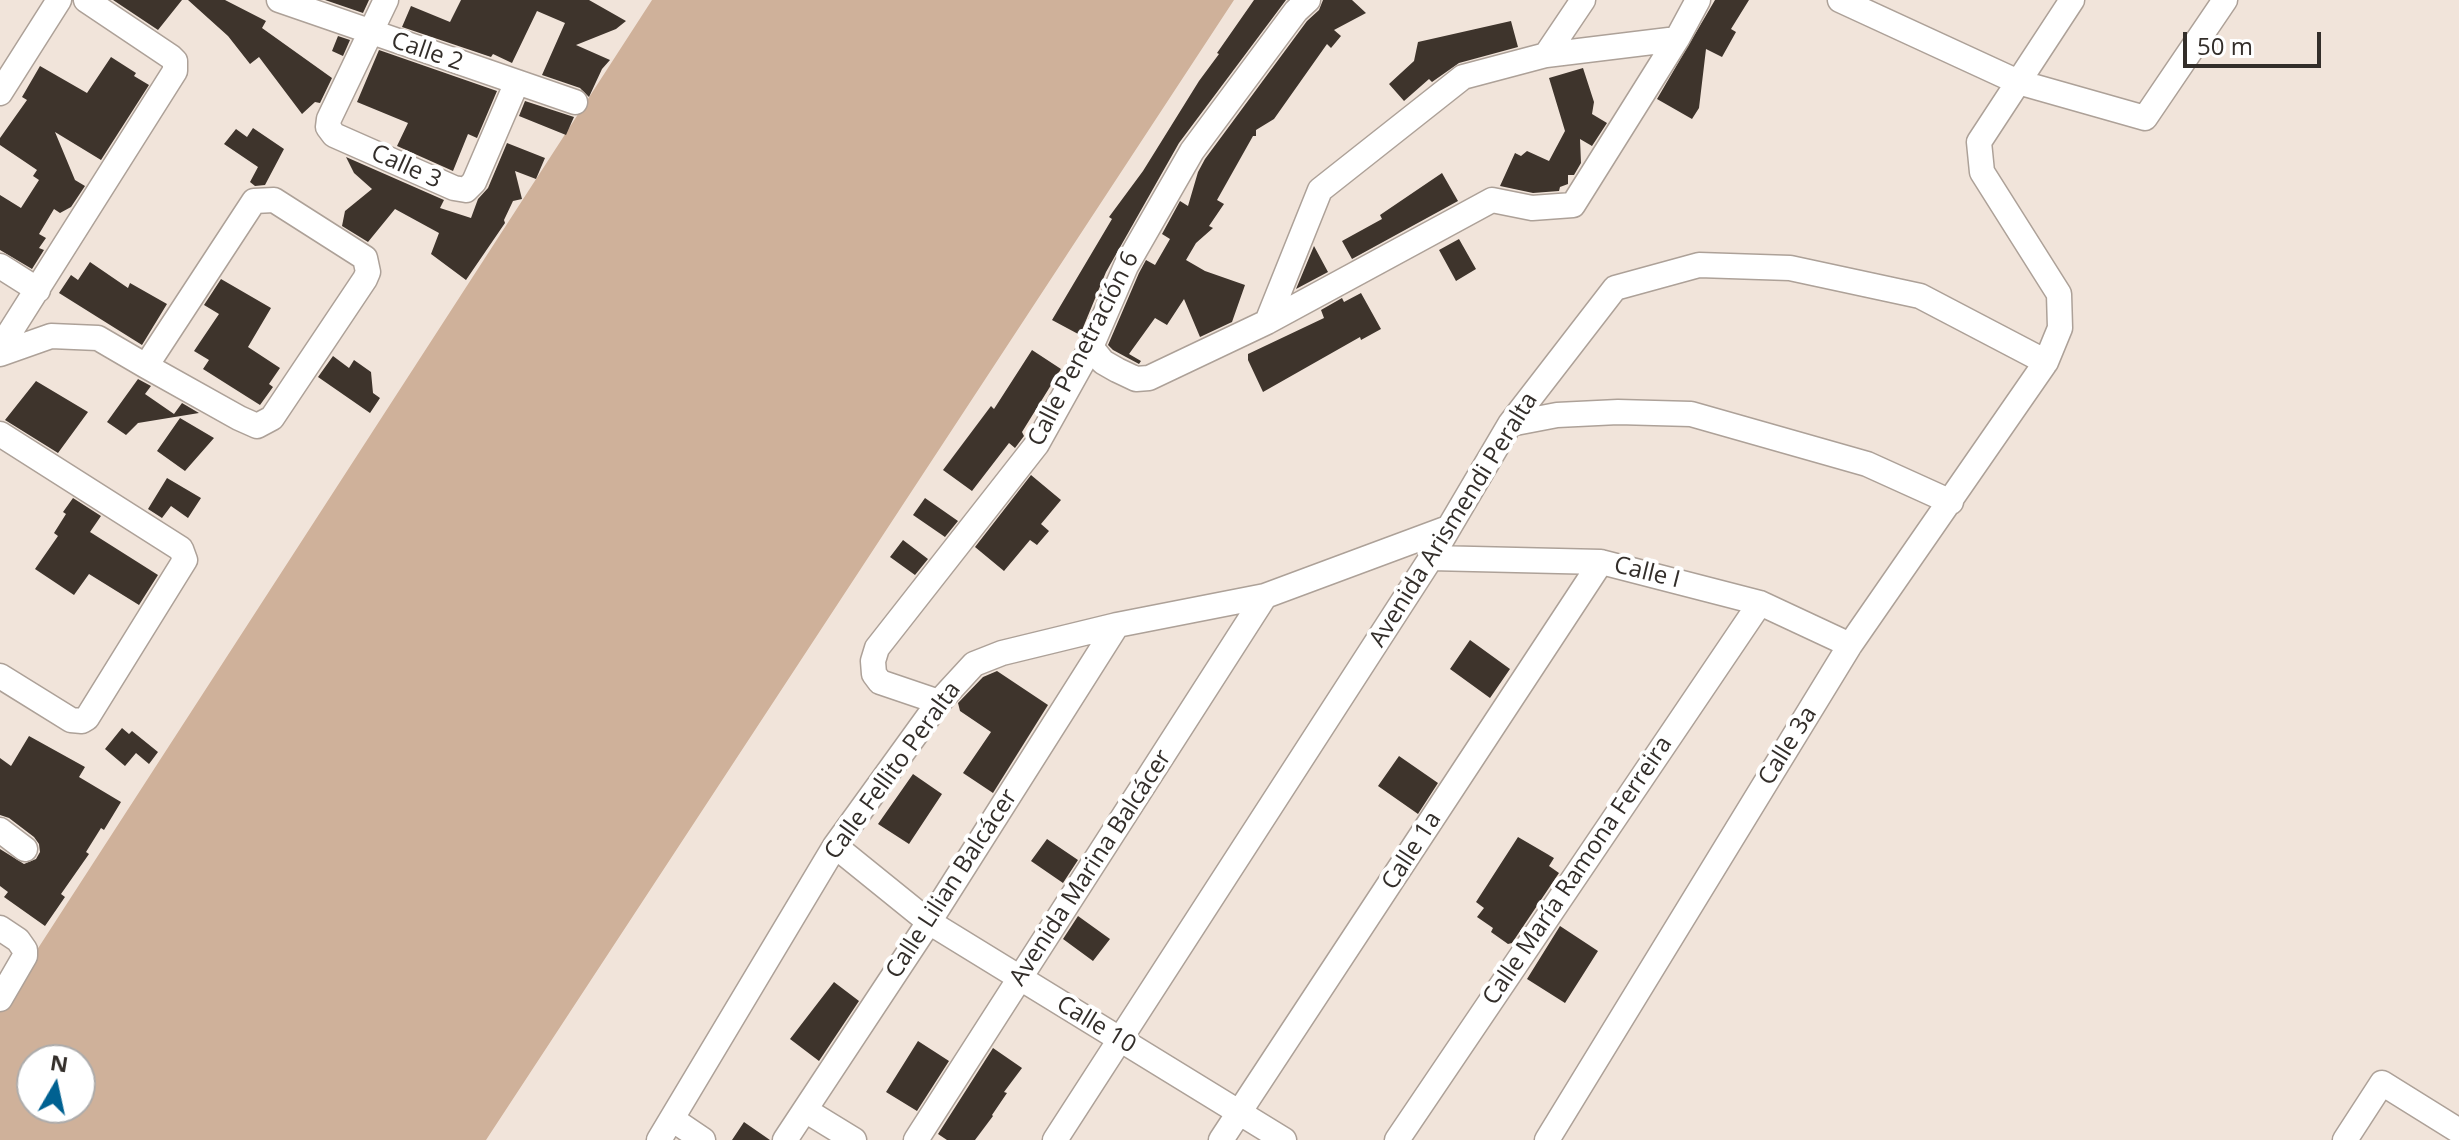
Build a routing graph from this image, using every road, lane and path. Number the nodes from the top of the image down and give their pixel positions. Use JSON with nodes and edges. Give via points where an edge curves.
{"nodes":[{"id":1,"x":59,"y":0,"type":"edge"},
{"id":2,"x":86,"y":0,"type":"edge"},
{"id":3,"x":279,"y":0,"type":"edge"},
{"id":4,"x":386,"y":0,"type":"edge"},
{"id":5,"x":1308,"y":0,"type":"edge"},
{"id":6,"x":1583,"y":0,"type":"edge"},
{"id":7,"x":1698,"y":0,"type":"edge"},
{"id":8,"x":1840,"y":0,"type":"edge"},
{"id":9,"x":2072,"y":0,"type":"edge"},
{"id":10,"x":2225,"y":0,"type":"edge"},
{"id":11,"x":370,"y":33,"type":"junction"},
{"id":12,"x":1677,"y":39,"type":"junction"},
{"id":13,"x":1546,"y":55,"type":"junction"},
{"id":14,"x":517,"y":82,"type":"junction"},
{"id":15,"x":2018,"y":82,"type":"junction"},
{"id":16,"x":0,"y":93,"type":"edge"},
{"id":17,"x":575,"y":102,"type":"dead end"},
{"id":18,"x":0,"y":266,"type":"edge"},
{"id":19,"x":38,"y":290,"type":"junction"},
{"id":20,"x":1267,"y":322,"type":"junction"},
{"id":21,"x":1091,"y":347,"type":"junction"},
{"id":22,"x":0,"y":348,"type":"edge"},
{"id":23,"x":0,"y":354,"type":"edge"},
{"id":24,"x":2046,"y":362,"type":"junction"},
{"id":25,"x":146,"y":366,"type":"junction"},
{"id":26,"x":1510,"y":424,"type":"junction"},
{"id":27,"x":0,"y":434,"type":"edge"},
{"id":28,"x":1951,"y":502,"type":"junction"},
{"id":29,"x":1448,"y":528,"type":"junction"},
{"id":30,"x":1431,"y":558,"type":"junction"},
{"id":31,"x":1601,"y":562,"type":"junction"},
{"id":32,"x":1265,"y":596,"type":"junction"},
{"id":33,"x":1760,"y":603,"type":"junction"},
{"id":34,"x":1117,"y":625,"type":"junction"},
{"id":35,"x":1850,"y":645,"type":"junction"},
{"id":36,"x":0,"y":676,"type":"edge"},
{"id":37,"x":939,"y":702,"type":"junction"},
{"id":38,"x":0,"y":830,"type":"edge"},
{"id":39,"x":835,"y":846,"type":"junction"},
{"id":40,"x":25,"y":849,"type":"dead end"},
{"id":41,"x":929,"y":922,"type":"junction"},
{"id":42,"x":0,"y":928,"type":"edge"},
{"id":43,"x":1019,"y":979,"type":"junction"},
{"id":44,"x":0,"y":999,"type":"edge"},
{"id":45,"x":1120,"y":1039,"type":"junction"},
{"id":46,"x":805,"y":1110,"type":"junction"},
{"id":47,"x":1241,"y":1112,"type":"junction"},
{"id":48,"x":672,"y":1119,"type":"junction"},
{"id":49,"x":2459,"y":1131,"type":"edge"},
{"id":50,"x":659,"y":1140,"type":"edge"},
{"id":51,"x":703,"y":1140,"type":"edge"},
{"id":52,"x":785,"y":1140,"type":"edge"},
{"id":53,"x":854,"y":1140,"type":"edge"},
{"id":54,"x":916,"y":1140,"type":"edge"},
{"id":55,"x":1055,"y":1140,"type":"edge"},
{"id":56,"x":1221,"y":1140,"type":"edge"},
{"id":57,"x":1284,"y":1140,"type":"edge"},
{"id":58,"x":1397,"y":1140,"type":"edge"},
{"id":59,"x":1547,"y":1140,"type":"edge"},
{"id":60,"x":2345,"y":1140,"type":"edge"}],
"edges":[{"from":1,"to":16,"type":"street"},
{"from":2,"to":19,"type":"street","via":[[171,57],[175,71]]},
{"from":3,"to":11,"type":"street","name":"Calle 2"},
{"from":4,"to":11,"type":"street"},
{"from":5,"to":21,"type":"street","name":"Calle Penetración 6","via":[[1192,151],[1126,266]]},
{"from":6,"to":13,"type":"street"},
{"from":7,"to":12,"type":"street"},
{"from":8,"to":15,"type":"street"},
{"from":9,"to":15,"type":"street","name":"Calle 3a"},
{"from":10,"to":15,"type":"street","via":[[2145,118]]},
{"from":11,"to":14,"type":"street","name":"Calle 2"},
{"from":11,"to":14,"type":"street","name":"Calle 3","via":[[328,127],[334,135],[454,188],[466,190],[474,182]]},
{"from":12,"to":13,"type":"street"},
{"from":12,"to":20,"type":"street","via":[[1573,205],[1532,208],[1492,200]]},
{"from":13,"to":20,"type":"street","via":[[1463,77],[1320,190]]},
{"from":14,"to":17,"type":"street","name":"Calle 2"},
{"from":15,"to":24,"type":"street","name":"Calle 3a","via":[[1979,142],[1982,172],[2059,294],[2060,328]]},
{"from":18,"to":19,"type":"street"},
{"from":19,"to":22,"type":"street"},
{"from":20,"to":21,"type":"street","via":[[1149,378],[1136,379],[1110,366]]},
{"from":21,"to":37,"type":"street","name":"Calle Penetración 6","via":[[1037,444],[877,648],[874,674],[880,682]]},
{"from":23,"to":25,"type":"street","via":[[51,336],[98,338]]},
{"from":24,"to":26,"type":"street","name":"Avenida Arismendi Peralta","via":[[1920,296],[1790,268],[1699,265],[1615,288]]},
{"from":24,"to":28,"type":"street","name":"Calle 3a"},
{"from":25,"to":25,"type":"street","via":[[248,423],[266,423],[365,279],[365,258],[274,200],[254,201]]},
{"from":26,"to":28,"type":"street","via":[[1557,415],[1691,414],[1867,464]]},
{"from":26,"to":29,"type":"street","name":"Avenida Arismendi Peralta"},
{"from":27,"to":36,"type":"street","via":[[185,553],[182,567],[87,718],[71,720]]},
{"from":28,"to":35,"type":"street","name":"Calle 3a"},
{"from":29,"to":30,"type":"street","name":"Avenida Arismendi Peralta"},
{"from":29,"to":32,"type":"street","name":"Calle Fellito Peralta"},
{"from":30,"to":31,"type":"street","name":"Calle I"},
{"from":30,"to":45,"type":"street","name":"Avenida Arismendi Peralta"},
{"from":31,"to":33,"type":"street","name":"Calle I"},
{"from":31,"to":47,"type":"street","name":"Calle 1a"},
{"from":32,"to":34,"type":"street","name":"Calle Fellito Peralta"},
{"from":32,"to":43,"type":"street","name":"Avenida Marina Balcácer"},
{"from":33,"to":35,"type":"street","name":"Calle I"},
{"from":33,"to":58,"type":"street","name":"Calle María Ramona Ferreira"},
{"from":34,"to":37,"type":"street","name":"Calle Fellito Peralta","via":[[987,657]]},
{"from":34,"to":41,"type":"street","name":"Calle Lilian Balcácer"},
{"from":35,"to":59,"type":"street","name":"Calle 3a"},
{"from":37,"to":39,"type":"street","name":"Calle Fellito Peralta"},
{"from":38,"to":40,"type":"street"},
{"from":39,"to":41,"type":"street","name":"Calle 10"},
{"from":39,"to":48,"type":"street","name":"Calle Fellito Peralta"},
{"from":41,"to":43,"type":"street","name":"Calle 10"},
{"from":41,"to":46,"type":"street","name":"Calle Lilian Balcácer"},
{"from":42,"to":44,"type":"street","via":[[25,950]]},
{"from":43,"to":45,"type":"street","name":"Calle 10"},
{"from":43,"to":54,"type":"street","name":"Avenida Marina Balcácer"},
{"from":45,"to":47,"type":"street","name":"Calle 10"},
{"from":45,"to":55,"type":"street","name":"Avenida Arismendi Peralta"},
{"from":46,"to":52,"type":"street","name":"Calle Lilian Balcácer"},
{"from":46,"to":53,"type":"street"},
{"from":47,"to":56,"type":"street","name":"Calle 1a"},
{"from":47,"to":57,"type":"street","name":"Calle 10"},
{"from":48,"to":50,"type":"street","name":"Calle Fellito Peralta"},
{"from":48,"to":51,"type":"street"},
{"from":49,"to":60,"type":"street","via":[[2382,1083]]}]}
